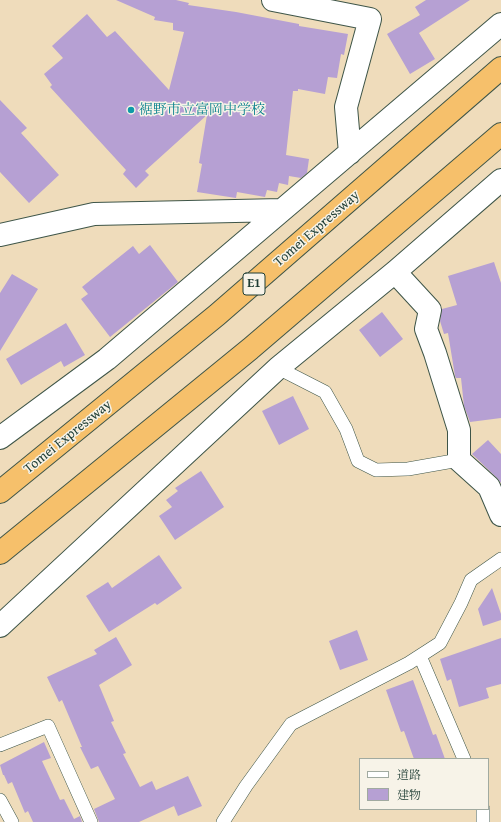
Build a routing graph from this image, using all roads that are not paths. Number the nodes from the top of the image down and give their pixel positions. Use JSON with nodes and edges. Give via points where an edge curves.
{"nodes":[{"id":1,"x":273,"y":0,"type":"edge"},
{"id":2,"x":501,"y":24,"type":"edge"},
{"id":3,"x":501,"y":68,"type":"edge"},
{"id":4,"x":501,"y":134,"type":"edge"},
{"id":5,"x":350,"y":152,"type":"junction"},
{"id":6,"x":501,"y":180,"type":"edge"},
{"id":7,"x":282,"y":210,"type":"junction"},
{"id":8,"x":0,"y":235,"type":"edge"},
{"id":9,"x":396,"y":272,"type":"junction"},
{"id":10,"x":278,"y":368,"type":"junction"},
{"id":11,"x":0,"y":438,"type":"edge"},
{"id":12,"x":459,"y":460,"type":"junction"},
{"id":13,"x":0,"y":492,"type":"edge"},
{"id":14,"x":501,"y":515,"type":"edge"},
{"id":15,"x":0,"y":553,"type":"edge"},
{"id":16,"x":501,"y":559,"type":"edge"},
{"id":17,"x":0,"y":626,"type":"edge"},
{"id":18,"x":420,"y":656,"type":"junction"},
{"id":19,"x":0,"y":745,"type":"edge"},
{"id":20,"x":464,"y":758,"type":"edge"},
{"id":21,"x":0,"y":800,"type":"edge"},
{"id":22,"x":483,"y":810,"type":"edge"},
{"id":23,"x":12,"y":822,"type":"edge"},
{"id":24,"x":91,"y":822,"type":"edge"},
{"id":25,"x":223,"y":822,"type":"edge"},
{"id":26,"x":483,"y":822,"type":"edge"}],
"edges":[{"from":1,"to":5,"type":"street","via":[[370,19],[346,106]]},
{"from":2,"to":5,"type":"street"},
{"from":3,"to":13,"type":"highway","name":"Tomei Expressway","number":"E1","via":[[217,316]]},
{"from":4,"to":15,"type":"highway","via":[[250,349]]},
{"from":5,"to":7,"type":"street"},
{"from":6,"to":9,"type":"street"},
{"from":7,"to":8,"type":"street","via":[[94,214]]},
{"from":7,"to":11,"type":"street","via":[[107,359]]},
{"from":9,"to":10,"type":"street"},
{"from":9,"to":12,"type":"street","via":[[430,310],[426,329],[459,430]]},
{"from":10,"to":12,"type":"lane","via":[[326,392],[346,429],[358,461],[376,470],[408,469]]},
{"from":10,"to":17,"type":"street"},
{"from":12,"to":14,"type":"street","via":[[489,487]]},
{"from":16,"to":18,"type":"lane","via":[[471,580],[440,643]]},
{"from":18,"to":20,"type":"lane"},
{"from":18,"to":25,"type":"lane","via":[[291,724]]},
{"from":19,"to":24,"type":"lane","via":[[48,726]]},
{"from":21,"to":23,"type":"lane"},
{"from":22,"to":26,"type":"lane"}]}
